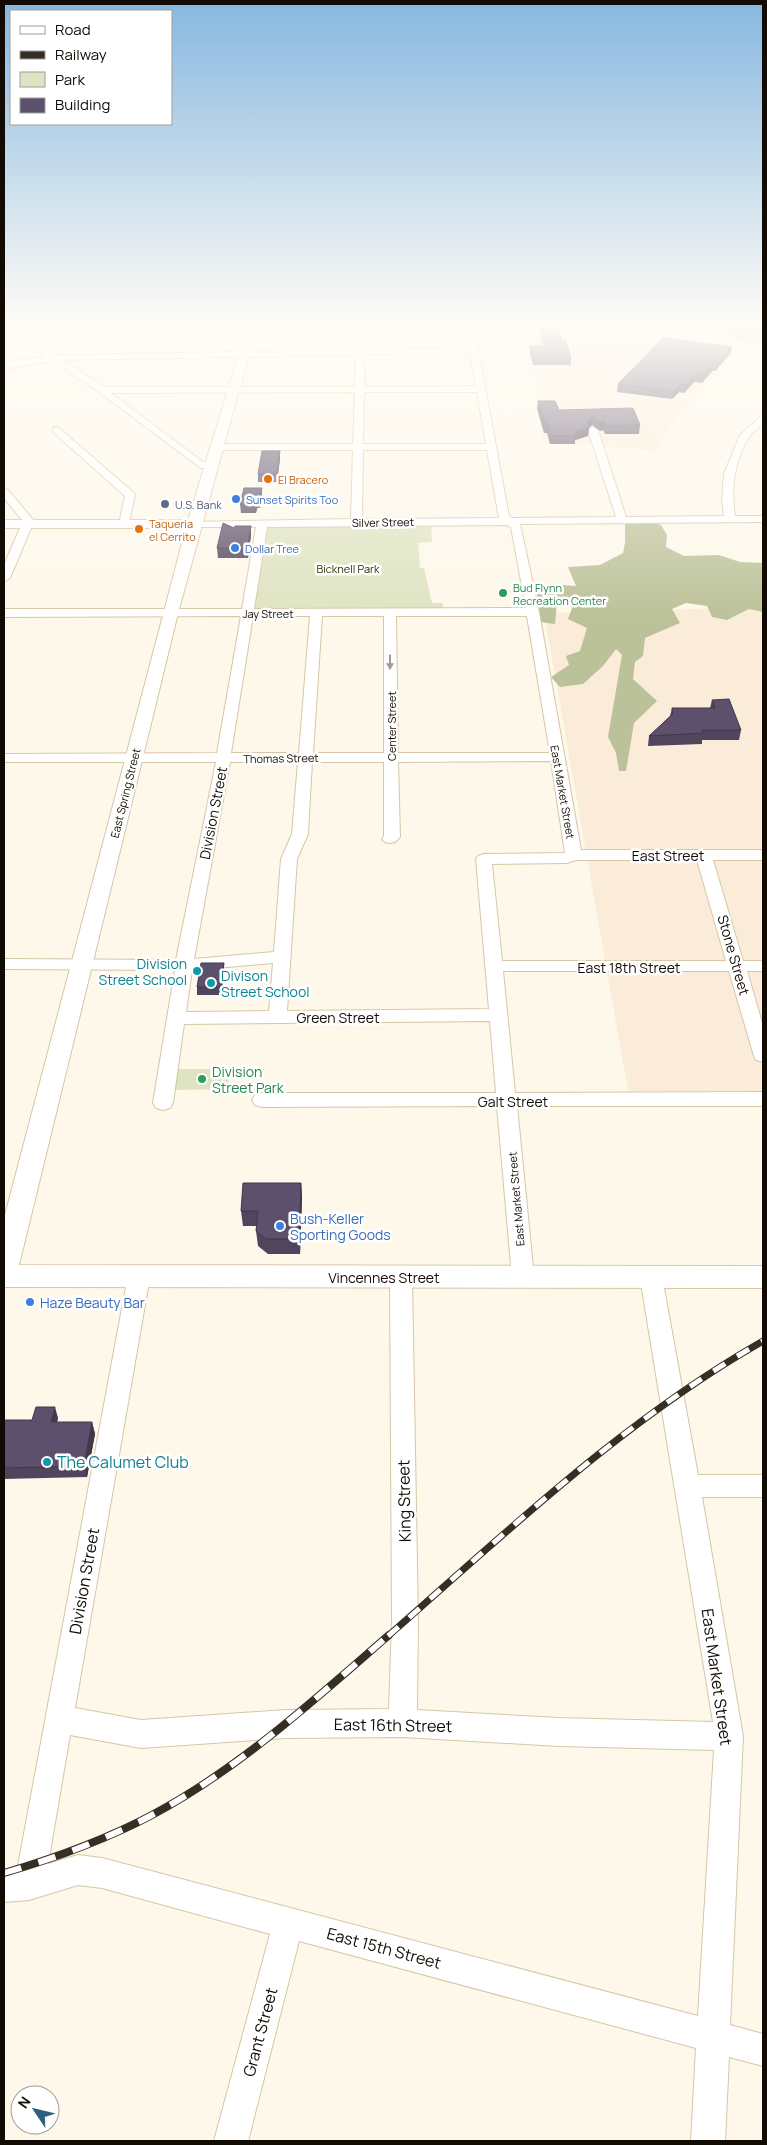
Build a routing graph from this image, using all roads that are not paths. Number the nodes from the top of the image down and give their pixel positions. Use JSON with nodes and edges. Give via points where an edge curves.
{"nodes":[{"id":1,"x":144,"y":422,"type":"edge"},
{"id":2,"x":224,"y":422,"type":"edge"},
{"id":3,"x":358,"y":422,"type":"edge"},
{"id":4,"x":487,"y":422,"type":"edge"},
{"id":5,"x":760,"y":422,"type":"edge"},
{"id":6,"x":56,"y":430,"type":"dead end"},
{"id":7,"x":593,"y":430,"type":"edge"},
{"id":8,"x":217,"y":447,"type":"junction"},
{"id":9,"x":358,"y":447,"type":"junction"},
{"id":10,"x":492,"y":447,"type":"junction"},
{"id":11,"x":212,"y":465,"type":"junction"},
{"id":12,"x":4,"y":492,"type":"edge"},
{"id":13,"x":730,"y":519,"type":"junction"},
{"id":14,"x":763,"y":519,"type":"edge"},
{"id":15,"x":622,"y":520,"type":"junction"},
{"id":16,"x":509,"y":521,"type":"junction"},
{"id":17,"x":356,"y":522,"type":"junction"},
{"id":18,"x":262,"y":523,"type":"junction"},
{"id":19,"x":4,"y":524,"type":"edge"},
{"id":20,"x":29,"y":524,"type":"junction"},
{"id":21,"x":124,"y":524,"type":"junction"},
{"id":22,"x":194,"y":524,"type":"junction"},
{"id":23,"x":4,"y":578,"type":"edge"},
{"id":24,"x":532,"y":612,"type":"junction"},
{"id":25,"x":4,"y":613,"type":"edge"},
{"id":26,"x":170,"y":613,"type":"junction"},
{"id":27,"x":246,"y":613,"type":"junction"},
{"id":28,"x":316,"y":613,"type":"junction"},
{"id":29,"x":390,"y":613,"type":"junction"},
{"id":30,"x":391,"y":757,"type":"junction"},
{"id":31,"x":558,"y":757,"type":"junction"},
{"id":32,"x":4,"y":758,"type":"edge"},
{"id":33,"x":223,"y":758,"type":"junction"},
{"id":34,"x":306,"y":758,"type":"junction"},
{"id":35,"x":133,"y":759,"type":"junction"},
{"id":36,"x":390,"y":839,"type":"dead end"},
{"id":37,"x":573,"y":855,"type":"junction"},
{"id":38,"x":763,"y":855,"type":"edge"},
{"id":39,"x":704,"y":856,"type":"junction"},
{"id":40,"x":282,"y":957,"type":"junction"},
{"id":41,"x":4,"y":964,"type":"edge"},
{"id":42,"x":81,"y":965,"type":"junction"},
{"id":43,"x":184,"y":965,"type":"junction"},
{"id":44,"x":494,"y":966,"type":"junction"},
{"id":45,"x":738,"y":966,"type":"junction"},
{"id":46,"x":763,"y":966,"type":"edge"},
{"id":47,"x":499,"y":1015,"type":"junction"},
{"id":48,"x":278,"y":1016,"type":"junction"},
{"id":49,"x":176,"y":1018,"type":"junction"},
{"id":50,"x":763,"y":1056,"type":"edge"},
{"id":51,"x":763,"y":1099,"type":"edge"},
{"id":52,"x":262,"y":1100,"type":"dead end"},
{"id":53,"x":507,"y":1101,"type":"junction"},
{"id":54,"x":162,"y":1103,"type":"dead end"},
{"id":55,"x":4,"y":1270,"type":"edge"},
{"id":56,"x":4,"y":1276,"type":"edge"},
{"id":57,"x":139,"y":1276,"type":"junction"},
{"id":58,"x":524,"y":1276,"type":"junction"},
{"id":59,"x":763,"y":1277,"type":"edge"},
{"id":60,"x":401,"y":1278,"type":"junction"},
{"id":61,"x":651,"y":1278,"type":"junction"},
{"id":62,"x":688,"y":1486,"type":"junction"},
{"id":63,"x":763,"y":1486,"type":"edge"},
{"id":64,"x":59,"y":1719,"type":"junction"},
{"id":65,"x":403,"y":1723,"type":"junction"},
{"id":66,"x":729,"y":1736,"type":"junction"},
{"id":67,"x":16,"y":1886,"type":"edge"},
{"id":68,"x":289,"y":1922,"type":"junction"},
{"id":69,"x":713,"y":2037,"type":"junction"},
{"id":70,"x":763,"y":2050,"type":"edge"},
{"id":71,"x":231,"y":2141,"type":"edge"},
{"id":72,"x":708,"y":2141,"type":"edge"}],
"edges":[{"from":1,"to":11,"type":"street","via":[[201,465]]},
{"from":2,"to":8,"type":"main road","name":"East Spring Street"},
{"from":3,"to":9,"type":"street"},
{"from":4,"to":10,"type":"street","name":"East Market Street"},
{"from":5,"to":13,"type":"street","via":[[745,435],[729,474],[727,499]]},
{"from":6,"to":21,"type":"street","via":[[130,495]]},
{"from":7,"to":15,"type":"street"},
{"from":8,"to":9,"type":"street"},
{"from":8,"to":11,"type":"main road","name":"East Spring Street"},
{"from":9,"to":10,"type":"street"},
{"from":9,"to":17,"type":"street"},
{"from":10,"to":16,"type":"street","name":"East Market Street","via":[[504,517]]},
{"from":11,"to":22,"type":"main road","name":"East Spring Street"},
{"from":12,"to":20,"type":"street"},
{"from":13,"to":14,"type":"street","name":"Silver Street"},
{"from":13,"to":15,"type":"street","name":"Silver Street"},
{"from":15,"to":16,"type":"street","name":"Silver Street"},
{"from":16,"to":17,"type":"street","name":"Silver Street"},
{"from":16,"to":24,"type":"street","name":"East Market Street","via":[[516,526]]},
{"from":17,"to":18,"type":"street","name":"Silver Street"},
{"from":18,"to":22,"type":"street","name":"Silver Street"},
{"from":18,"to":27,"type":"street","name":"Division Street"},
{"from":19,"to":20,"type":"main road","name":"Silver Street"},
{"from":20,"to":21,"type":"main road","name":"Silver Street"},
{"from":20,"to":23,"type":"street"},
{"from":21,"to":22,"type":"main road","name":"Silver Street"},
{"from":22,"to":26,"type":"main road","name":"East Spring Street"},
{"from":24,"to":29,"type":"street","name":"Jay Street"},
{"from":24,"to":31,"type":"street","name":"East Market Street"},
{"from":25,"to":26,"type":"street","name":"Jay Street"},
{"from":26,"to":27,"type":"street","name":"Jay Street"},
{"from":26,"to":35,"type":"main road","name":"East Spring Street"},
{"from":27,"to":28,"type":"street","name":"Jay Street"},
{"from":27,"to":33,"type":"street","name":"Division Street"},
{"from":28,"to":29,"type":"street","name":"Jay Street"},
{"from":28,"to":34,"type":"street"},
{"from":29,"to":30,"type":"street","name":"Center Street","one_way":true},
{"from":30,"to":31,"type":"street","name":"Thomas Street"},
{"from":30,"to":34,"type":"street","name":"Thomas Street"},
{"from":30,"to":36,"type":"street","name":"Center Street"},
{"from":31,"to":37,"type":"street","name":"East Market Street"},
{"from":32,"to":35,"type":"street","name":"Thomas Street"},
{"from":33,"to":34,"type":"street","name":"Thomas Street"},
{"from":33,"to":35,"type":"street","name":"Thomas Street"},
{"from":33,"to":43,"type":"street","name":"Division Street"},
{"from":34,"to":40,"type":"street","via":[[300,834],[289,859]]},
{"from":35,"to":42,"type":"main road","name":"East Spring Street"},
{"from":37,"to":39,"type":"street","name":"East Street"},
{"from":37,"to":44,"type":"street","name":"East Market Street","via":[[555,859],[484,859]]},
{"from":38,"to":39,"type":"street","name":"East Street"},
{"from":39,"to":45,"type":"street","name":"Stone Street"},
{"from":40,"to":43,"type":"street"},
{"from":40,"to":48,"type":"street"},
{"from":41,"to":42,"type":"street"},
{"from":42,"to":43,"type":"street"},
{"from":42,"to":55,"type":"main road","name":"East Spring Street"},
{"from":43,"to":49,"type":"street","name":"Division Street"},
{"from":44,"to":45,"type":"street","name":"East 18th Street"},
{"from":44,"to":47,"type":"street","name":"East Market Street"},
{"from":45,"to":46,"type":"street","name":"East 18th Street"},
{"from":45,"to":50,"type":"street","name":"Stone Street"},
{"from":47,"to":48,"type":"street","name":"Green Street"},
{"from":47,"to":53,"type":"street","name":"East Market Street"},
{"from":48,"to":49,"type":"street","name":"Green Street"},
{"from":49,"to":54,"type":"street","name":"Division Street"},
{"from":51,"to":53,"type":"street","name":"Galt Street"},
{"from":52,"to":53,"type":"street","name":"Galt Street"},
{"from":53,"to":58,"type":"street","name":"East Market Street"},
{"from":56,"to":57,"type":"main road","name":"Vincennes Street"},
{"from":57,"to":60,"type":"main road","name":"Vincennes Street"},
{"from":57,"to":64,"type":"street","name":"Division Street"},
{"from":58,"to":60,"type":"main road","name":"Vincennes Street"},
{"from":58,"to":61,"type":"main road","name":"Vincennes Street"},
{"from":59,"to":61,"type":"main road","name":"Vincennes Street"},
{"from":60,"to":65,"type":"street","name":"King Street","via":[[405,1611]]},
{"from":61,"to":62,"type":"street","name":"East Market Street"},
{"from":62,"to":63,"type":"street"},
{"from":62,"to":66,"type":"street","name":"East Market Street"},
{"from":64,"to":65,"type":"street","name":"East 16th Street","via":[[141,1734],[286,1724]]},
{"from":64,"to":67,"type":"street","name":"Division Street"},
{"from":65,"to":66,"type":"street","name":"East 16th Street","via":[[558,1732]]},
{"from":66,"to":69,"type":"street","name":"East Market Street"},
{"from":67,"to":68,"type":"street","name":"East 15th Street","via":[[78,1870],[102,1873]]},
{"from":68,"to":69,"type":"street","name":"East 15th Street"},
{"from":68,"to":71,"type":"street","name":"Grant Street"},
{"from":69,"to":70,"type":"street","name":"East 15th Street"},
{"from":69,"to":72,"type":"street","name":"East Market Street"}]}
